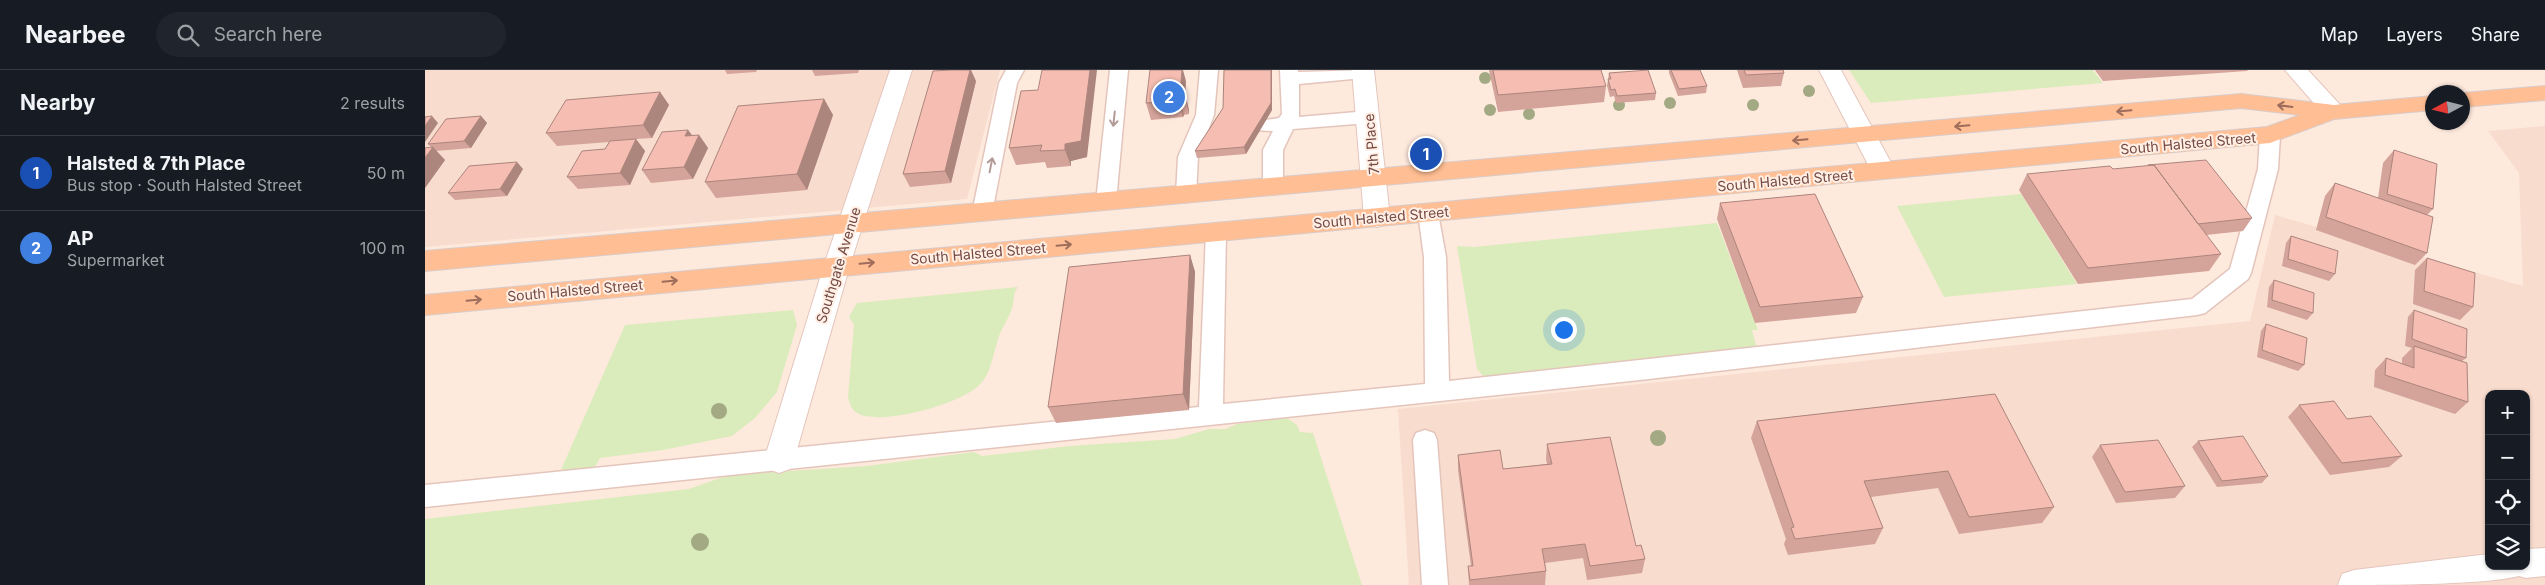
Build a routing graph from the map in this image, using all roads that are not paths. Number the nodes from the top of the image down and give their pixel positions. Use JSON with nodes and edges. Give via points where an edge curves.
{"nodes":[{"id":1,"x":901,"y":70,"type":"edge"},
{"id":2,"x":1015,"y":70,"type":"edge"},
{"id":3,"x":1119,"y":70,"type":"edge"},
{"id":4,"x":1209,"y":70,"type":"edge"},
{"id":5,"x":1830,"y":70,"type":"edge"},
{"id":6,"x":2295,"y":70,"type":"edge"},
{"id":7,"x":1363,"y":71,"type":"edge"},
{"id":8,"x":1286,"y":84,"type":"edge"},
{"id":9,"x":2545,"y":93,"type":"edge"},
{"id":10,"x":2470,"y":99,"type":"edge"},
{"id":11,"x":2425,"y":104,"type":"edge"},
{"id":12,"x":2334,"y":112,"type":"junction"},
{"id":13,"x":1368,"y":117,"type":"junction"},
{"id":14,"x":1287,"y":124,"type":"junction"},
{"id":15,"x":1260,"y":126,"type":"edge"},
{"id":16,"x":1864,"y":134,"type":"junction"},
{"id":17,"x":2270,"y":135,"type":"junction"},
{"id":18,"x":1883,"y":170,"type":"junction"},
{"id":19,"x":1374,"y":179,"type":"junction"},
{"id":20,"x":1273,"y":187,"type":"junction"},
{"id":21,"x":1186,"y":195,"type":"junction"},
{"id":22,"x":1106,"y":202,"type":"junction"},
{"id":23,"x":982,"y":213,"type":"junction"},
{"id":24,"x":1428,"y":213,"type":"junction"},
{"id":25,"x":1377,"y":218,"type":"junction"},
{"id":26,"x":851,"y":224,"type":"junction"},
{"id":27,"x":1216,"y":232,"type":"junction"},
{"id":28,"x":425,"y":261,"type":"edge"},
{"id":29,"x":837,"y":265,"type":"junction"},
{"id":30,"x":425,"y":305,"type":"edge"},
{"id":31,"x":1437,"y":392,"type":"junction"},
{"id":32,"x":1211,"y":415,"type":"junction"},
{"id":33,"x":1425,"y":440,"type":"dead end"},
{"id":34,"x":779,"y":460,"type":"junction"},
{"id":35,"x":425,"y":496,"type":"edge"},
{"id":36,"x":2545,"y":562,"type":"edge"},
{"id":37,"x":2530,"y":564,"type":"edge"},
{"id":38,"x":2485,"y":569,"type":"edge"},
{"id":39,"x":1435,"y":585,"type":"edge"},
{"id":40,"x":2354,"y":585,"type":"edge"}],
"edges":[{"from":1,"to":26,"type":"street","name":"Southgate Avenue"},
{"from":23,"to":2,"type":"lane","one_way":true,"via":[[1008,83]]},
{"from":3,"to":22,"type":"lane","one_way":true},
{"from":4,"to":21,"type":"lane","via":[[1216,98],[1205,115],[1206,131],[1188,157]]},
{"from":5,"to":16,"type":"street"},
{"from":6,"to":12,"type":"street"},
{"from":7,"to":8,"type":"lane"},
{"from":7,"to":13,"type":"street","name":"7th Place"},
{"from":8,"to":14,"type":"lane","via":[[1291,114]]},
{"from":9,"to":10,"type":"main road"},
{"from":11,"to":12,"type":"main road","name":"South Halsted Street"},
{"from":12,"to":16,"type":"main road","name":"South Halsted Street","one_way":true,"via":[[2241,101]]},
{"from":12,"to":17,"type":"main road","name":"South Halsted Street"},
{"from":13,"to":14,"type":"lane"},
{"from":13,"to":19,"type":"street","name":"7th Place"},
{"from":14,"to":15,"type":"lane"},
{"from":14,"to":20,"type":"lane","via":[[1273,150]]},
{"from":16,"to":18,"type":"street"},
{"from":16,"to":19,"type":"main road","name":"South Halsted Street","one_way":true},
{"from":17,"to":18,"type":"main road","name":"South Halsted Street"},
{"from":17,"to":31,"type":"lane","via":[[2268,169],[2240,273],[2197,307]]},
{"from":18,"to":24,"type":"main road","name":"South Halsted Street"},
{"from":19,"to":20,"type":"main road","name":"South Halsted Street"},
{"from":19,"to":25,"type":"street","name":"7th Place"},
{"from":20,"to":21,"type":"main road","name":"South Halsted Street"},
{"from":21,"to":22,"type":"main road","name":"South Halsted Street"},
{"from":22,"to":23,"type":"main road","name":"South Halsted Street"},
{"from":23,"to":26,"type":"main road","name":"South Halsted Street"},
{"from":24,"to":25,"type":"main road","name":"South Halsted Street"},
{"from":24,"to":31,"type":"lane","via":[[1435,257]]},
{"from":25,"to":27,"type":"main road","name":"South Halsted Street"},
{"from":26,"to":28,"type":"main road","name":"South Halsted Street"},
{"from":26,"to":29,"type":"street","name":"Southgate Avenue"},
{"from":29,"to":27,"type":"main road","name":"South Halsted Street","one_way":true},
{"from":27,"to":32,"type":"lane"},
{"from":30,"to":29,"type":"main road","name":"South Halsted Street","one_way":true},
{"from":29,"to":34,"type":"street","name":"Southgate Avenue"},
{"from":31,"to":32,"type":"lane"},
{"from":32,"to":34,"type":"lane"},
{"from":33,"to":39,"type":"lane"},
{"from":34,"to":35,"type":"lane"},
{"from":36,"to":37,"type":"street"},
{"from":38,"to":40,"type":"street"}]}
